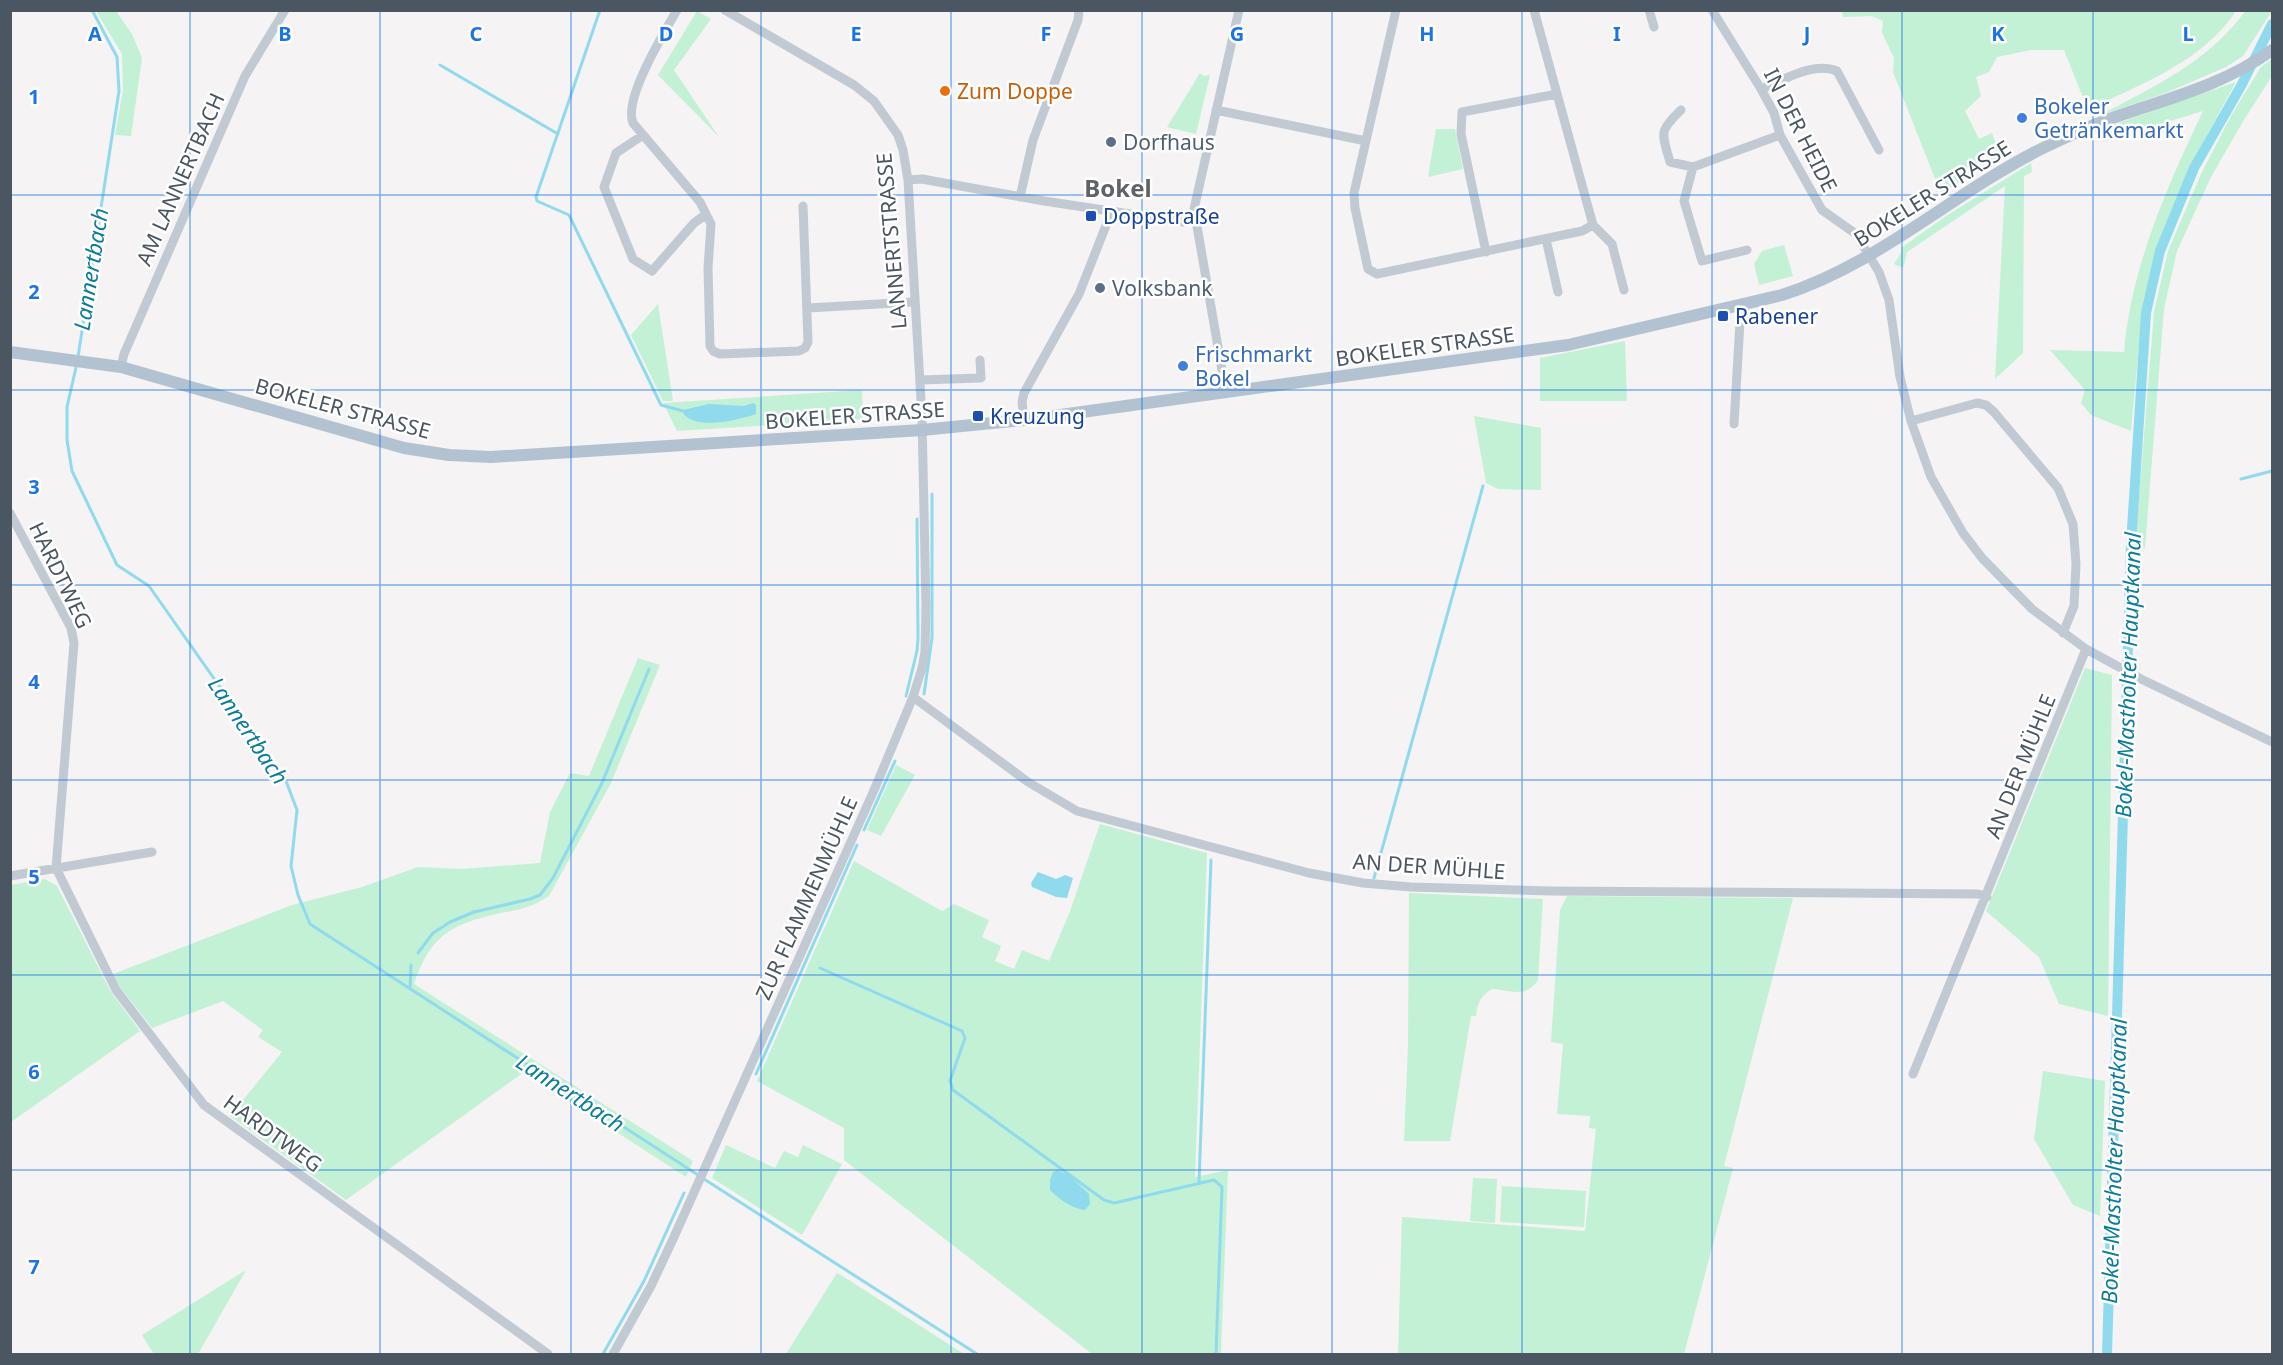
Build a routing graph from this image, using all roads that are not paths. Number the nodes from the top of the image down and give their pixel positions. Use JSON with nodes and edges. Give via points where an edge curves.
{"nodes":[{"id":1,"x":285,"y":10,"type":"edge"},
{"id":2,"x":677,"y":10,"type":"edge"},
{"id":3,"x":725,"y":10,"type":"edge"},
{"id":4,"x":1079,"y":10,"type":"edge"},
{"id":5,"x":1239,"y":10,"type":"edge"},
{"id":6,"x":1396,"y":10,"type":"edge"},
{"id":7,"x":1534,"y":10,"type":"edge"},
{"id":8,"x":1649,"y":10,"type":"edge"},
{"id":9,"x":1712,"y":10,"type":"edge"},
{"id":10,"x":1654,"y":27,"type":"dead end"},
{"id":11,"x":2272,"y":50,"type":"edge"},
{"id":12,"x":1761,"y":89,"type":"junction"},
{"id":13,"x":1557,"y":94,"type":"junction"},
{"id":14,"x":1216,"y":110,"type":"junction"},
{"id":15,"x":1681,"y":110,"type":"dead end"},
{"id":16,"x":643,"y":135,"type":"junction"},
{"id":17,"x":1780,"y":135,"type":"junction"},
{"id":18,"x":1366,"y":141,"type":"junction"},
{"id":19,"x":1879,"y":150,"type":"dead end"},
{"id":20,"x":1693,"y":167,"type":"junction"},
{"id":21,"x":908,"y":180,"type":"junction"},
{"id":22,"x":1020,"y":197,"type":"junction"},
{"id":23,"x":803,"y":206,"type":"dead end"},
{"id":24,"x":1109,"y":211,"type":"junction"},
{"id":25,"x":705,"y":215,"type":"junction"},
{"id":26,"x":1194,"y":220,"type":"junction"},
{"id":27,"x":1593,"y":225,"type":"junction"},
{"id":28,"x":1546,"y":239,"type":"junction"},
{"id":29,"x":1747,"y":250,"type":"dead end"},
{"id":30,"x":1486,"y":252,"type":"junction"},
{"id":31,"x":1869,"y":256,"type":"junction"},
{"id":32,"x":1624,"y":290,"type":"dead end"},
{"id":33,"x":1558,"y":292,"type":"dead end"},
{"id":34,"x":914,"y":302,"type":"junction"},
{"id":35,"x":1741,"y":305,"type":"junction"},
{"id":36,"x":808,"y":308,"type":"junction"},
{"id":37,"x":10,"y":352,"type":"edge"},
{"id":38,"x":980,"y":360,"type":"dead end"},
{"id":39,"x":121,"y":367,"type":"junction"},
{"id":40,"x":920,"y":380,"type":"junction"},
{"id":41,"x":1226,"y":393,"type":"junction"},
{"id":42,"x":1024,"y":420,"type":"junction"},
{"id":43,"x":1911,"y":421,"type":"junction"},
{"id":44,"x":1734,"y":424,"type":"dead end"},
{"id":45,"x":922,"y":430,"type":"junction"},
{"id":46,"x":10,"y":513,"type":"edge"},
{"id":47,"x":2063,"y":633,"type":"junction"},
{"id":48,"x":2086,"y":649,"type":"junction"},
{"id":49,"x":913,"y":697,"type":"junction"},
{"id":50,"x":2272,"y":742,"type":"edge"},
{"id":51,"x":152,"y":852,"type":"dead end"},
{"id":52,"x":56,"y":868,"type":"junction"},
{"id":53,"x":10,"y":876,"type":"edge"},
{"id":54,"x":1987,"y":897,"type":"junction"},
{"id":55,"x":1913,"y":1074,"type":"dead end"},
{"id":56,"x":548,"y":1354,"type":"edge"},
{"id":57,"x":613,"y":1354,"type":"edge"}],
"edges":[{"from":1,"to":39,"type":"street","name":"AM LANNERTBACH","via":[[245,76],[226,117]]},
{"from":2,"to":16,"type":"street","via":[[647,65],[631,108],[630,117]]},
{"from":3,"to":21,"type":"street","name":"LANNERTSTRASSE","via":[[854,85],[874,101],[898,135]]},
{"from":4,"to":22,"type":"street","via":[[1033,140]]},
{"from":5,"to":14,"type":"street"},
{"from":6,"to":18,"type":"street"},
{"from":7,"to":13,"type":"street"},
{"from":8,"to":10,"type":"street"},
{"from":9,"to":12,"type":"street","name":"IN DER HEIDE"},
{"from":11,"to":31,"type":"main road","name":"BOKELER STRASSE","via":[[2207,86],[2096,124],[2040,150]]},
{"from":12,"to":17,"type":"street","name":"IN DER HEIDE"},
{"from":12,"to":19,"type":"street","via":[[1816,67],[1837,71]]},
{"from":13,"to":27,"type":"street"},
{"from":13,"to":30,"type":"street","via":[[1462,112],[1461,134]]},
{"from":14,"to":18,"type":"street"},
{"from":14,"to":26,"type":"street"},
{"from":15,"to":20,"type":"street","via":[[1667,124],[1663,135],[1670,162]]},
{"from":16,"to":25,"type":"street","via":[[700,202]]},
{"from":16,"to":25,"type":"street","via":[[616,153],[604,187],[633,259],[652,271]]},
{"from":17,"to":20,"type":"street"},
{"from":17,"to":31,"type":"street","name":"IN DER HEIDE","via":[[1822,210],[1856,234]]},
{"from":18,"to":30,"type":"street","via":[[1354,193],[1368,268],[1377,274]]},
{"from":20,"to":29,"type":"street","via":[[1684,201],[1702,261]]},
{"from":21,"to":22,"type":"street","via":[[922,179]]},
{"from":21,"to":34,"type":"street","name":"LANNERTSTRASSE"},
{"from":22,"to":24,"type":"street"},
{"from":23,"to":36,"type":"street"},
{"from":24,"to":26,"type":"street","via":[[1183,222]]},
{"from":24,"to":42,"type":"street","via":[[1079,294],[1024,393]]},
{"from":25,"to":36,"type":"street","via":[[711,224],[708,268],[712,351],[800,351],[808,342]]},
{"from":26,"to":41,"type":"street"},
{"from":27,"to":28,"type":"street"},
{"from":27,"to":32,"type":"street","via":[[1612,244]]},
{"from":28,"to":30,"type":"street"},
{"from":28,"to":33,"type":"street"},
{"from":31,"to":35,"type":"main road","name":"BOKELER STRASSE","via":[[1804,288]]},
{"from":31,"to":43,"type":"street","name":"IN DER HEIDE","via":[[1889,300]]},
{"from":34,"to":36,"type":"street"},
{"from":34,"to":40,"type":"street","name":"LANNERTSTRASSE"},
{"from":35,"to":41,"type":"main road","name":"BOKELER STRASSE","via":[[1568,345]]},
{"from":35,"to":44,"type":"street"},
{"from":37,"to":39,"type":"main road","name":"BOKELER STRASSE"},
{"from":38,"to":40,"type":"street","via":[[981,378]]},
{"from":39,"to":45,"type":"main road","name":"BOKELER STRASSE","via":[[404,448],[448,455],[491,457]]},
{"from":40,"to":45,"type":"street","name":"LANNERTSTRASSE"},
{"from":41,"to":42,"type":"main road","name":"BOKELER STRASSE"},
{"from":42,"to":45,"type":"main road","name":"BOKELER STRASSE"},
{"from":43,"to":47,"type":"street","name":"IN DER HEIDE","via":[[1931,477],[1963,533],[2005,584]]},
{"from":43,"to":47,"type":"street","via":[[1977,403],[1986,405],[2058,488],[2073,524],[2076,564],[2074,606]]},
{"from":45,"to":49,"type":"street","name":"ZUR FLAMMENMÜHLE","via":[[925,645]]},
{"from":46,"to":52,"type":"street","name":"HARDTWEG","via":[[71,628],[74,643]]},
{"from":47,"to":48,"type":"street","name":"IN DER HEIDE"},
{"from":48,"to":50,"type":"street","name":"IN DER HEIDE"},
{"from":48,"to":54,"type":"street","name":"AN DER MÜHLE"},
{"from":49,"to":54,"type":"street","name":"AN DER MÜHLE","via":[[1028,782],[1077,811],[1309,873],[1411,887]]},
{"from":49,"to":57,"type":"street","name":"ZUR FLAMMENMÜHLE","via":[[696,1188],[651,1286]]},
{"from":51,"to":52,"type":"street"},
{"from":52,"to":53,"type":"street"},
{"from":52,"to":56,"type":"street","name":"HARDTWEG","via":[[116,990],[204,1106]]},
{"from":54,"to":55,"type":"street","name":"AN DER MÜHLE"}]}
